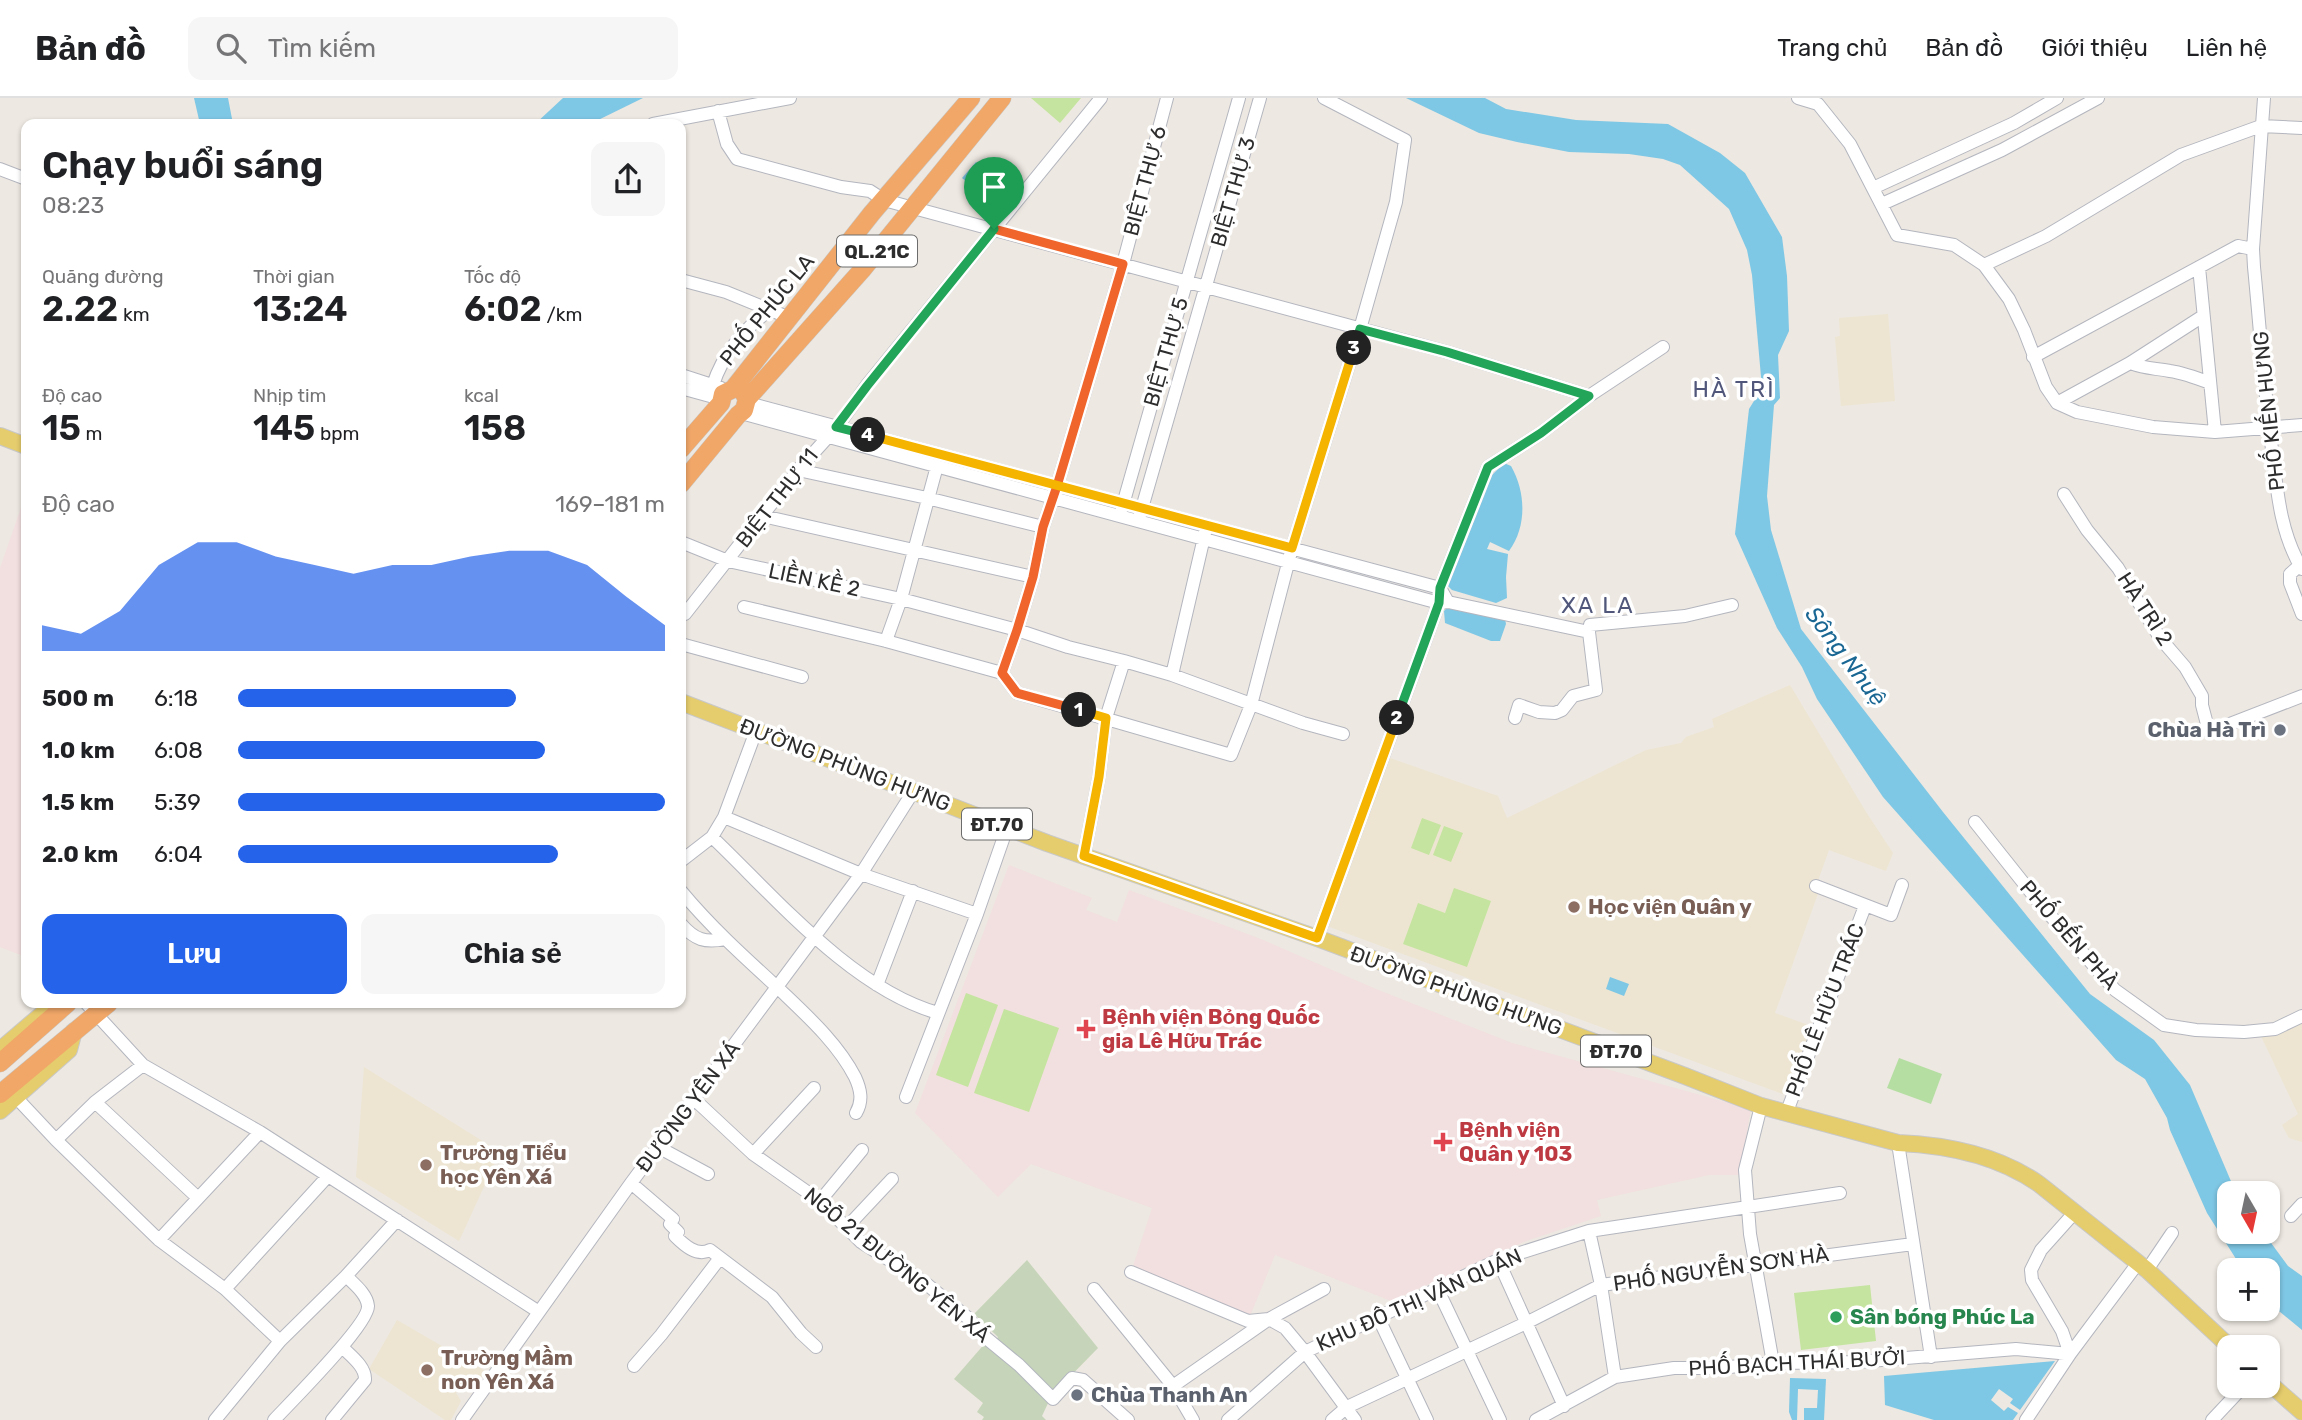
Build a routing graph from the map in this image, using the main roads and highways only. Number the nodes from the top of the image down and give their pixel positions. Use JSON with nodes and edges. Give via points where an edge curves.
{"nodes":[{"id":1,"x":971,"y":98,"type":"edge"},
{"id":2,"x":1002,"y":98,"type":"edge"},
{"id":3,"x":732,"y":400,"type":"junction"},
{"id":4,"x":0,"y":436,"type":"edge"},
{"id":5,"x":21,"y":444,"type":"edge"},
{"id":6,"x":686,"y":444,"type":"edge"},
{"id":7,"x":686,"y":476,"type":"edge"},
{"id":8,"x":686,"y":704,"type":"edge"},
{"id":9,"x":62,"y":1008,"type":"edge"},
{"id":10,"x":95,"y":1008,"type":"edge"},
{"id":11,"x":0,"y":1050,"type":"edge"},
{"id":12,"x":0,"y":1063,"type":"edge"},
{"id":13,"x":8,"y":1093,"type":"edge"},
{"id":14,"x":0,"y":1111,"type":"edge"},
{"id":15,"x":2217,"y":1335,"type":"edge"},
{"id":16,"x":2280,"y":1393,"type":"edge"},
{"id":17,"x":2302,"y":1412,"type":"edge"}],
"edges":[{"from":1,"to":3,"type":"highway","name":"PHỐ PHÚC LA","number":"QL.21C","via":[[790,318]]},
{"from":2,"to":3,"type":"highway","name":"PHỐ PHÚC LA","number":"QL.21C","via":[[862,270]]},
{"from":3,"to":6,"type":"highway","name":"PHỐ PHÚC LA","number":"QL.21C"},
{"from":3,"to":7,"type":"highway","name":"PHỐ PHÚC LA","number":"QL.21C"},
{"from":4,"to":5,"type":"main road"},
{"from":8,"to":15,"type":"main road","name":"ĐƯỜNG PHÙNG HƯNG","number":"ĐT.70","via":[[1007,828],[1317,938],[1786,1115],[1898,1143],[1982,1156],[2026,1175],[2075,1212]]},
{"from":9,"to":11,"type":"main road","via":[[41,1015]]},
{"from":9,"to":12,"type":"highway"},
{"from":10,"to":13,"type":"highway"},
{"from":13,"to":14,"type":"main road"},
{"from":16,"to":17,"type":"main road"}]}
